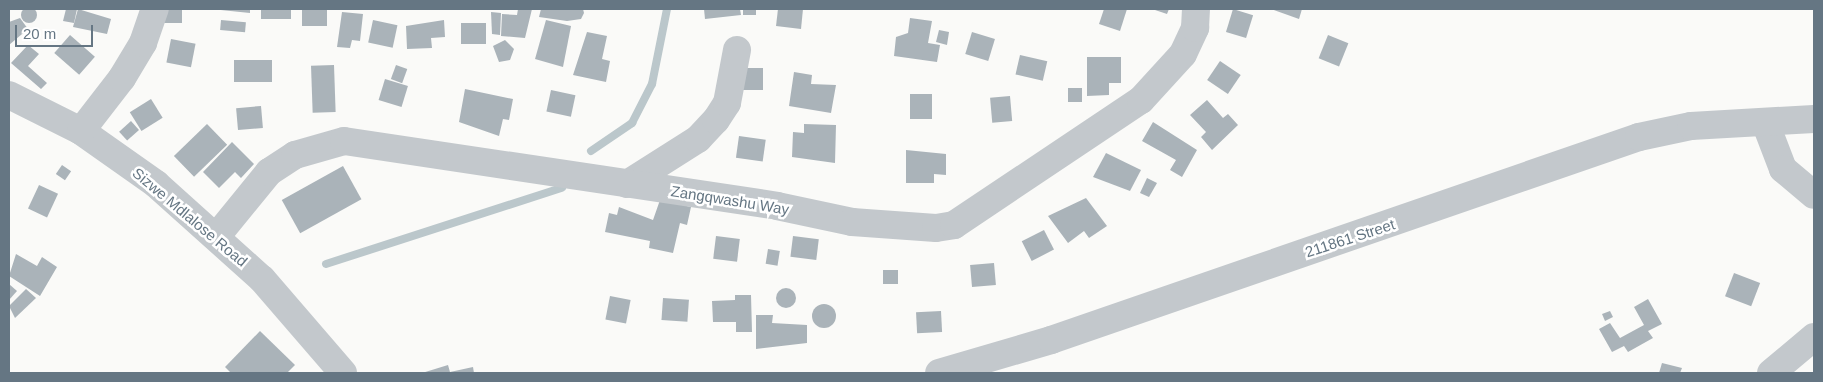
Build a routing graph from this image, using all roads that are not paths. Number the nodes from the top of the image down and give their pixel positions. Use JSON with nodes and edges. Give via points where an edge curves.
{"nodes":[{"id":1,"x":155,"y":9,"type":"edge"},
{"id":2,"x":1196,"y":11,"type":"edge"},
{"id":3,"x":737,"y":50,"type":"dead end"},
{"id":4,"x":9,"y":95,"type":"edge"},
{"id":5,"x":1814,"y":119,"type":"edge"},
{"id":6,"x":1764,"y":122,"type":"junction"},
{"id":7,"x":80,"y":131,"type":"junction"},
{"id":8,"x":627,"y":184,"type":"junction"},
{"id":9,"x":1814,"y":195,"type":"edge"},
{"id":10,"x":216,"y":237,"type":"junction"},
{"id":11,"x":1814,"y":337,"type":"edge"},
{"id":12,"x":343,"y":373,"type":"edge"},
{"id":13,"x":939,"y":373,"type":"edge"},
{"id":14,"x":1771,"y":373,"type":"edge"}],
"edges":[{"from":1,"to":7,"type":"street","via":[[143,43],[122,78]]},
{"from":2,"to":8,"type":"street","name":"Zangqwashu Way","via":[[1183,54],[1141,100],[954,225],[936,228],[852,222],[777,206]]},
{"from":3,"to":8,"type":"street","via":[[727,103],[716,120],[698,139]]},
{"from":4,"to":7,"type":"street","name":"Sizwe Mdlalose Road"},
{"from":5,"to":6,"type":"street","name":"211861 Street"},
{"from":6,"to":9,"type":"street","via":[[1783,169]]},
{"from":6,"to":13,"type":"street","name":"211861 Street","via":[[1691,126],[1639,137],[1050,340]]},
{"from":7,"to":10,"type":"street","name":"Sizwe Mdlalose Road","via":[[156,184]]},
{"from":8,"to":10,"type":"street","name":"Zangqwashu Way","via":[[344,141],[295,155],[269,172]]},
{"from":10,"to":12,"type":"street","name":"Sizwe Mdlalose Road","via":[[262,279]]},
{"from":11,"to":14,"type":"street"}]}
